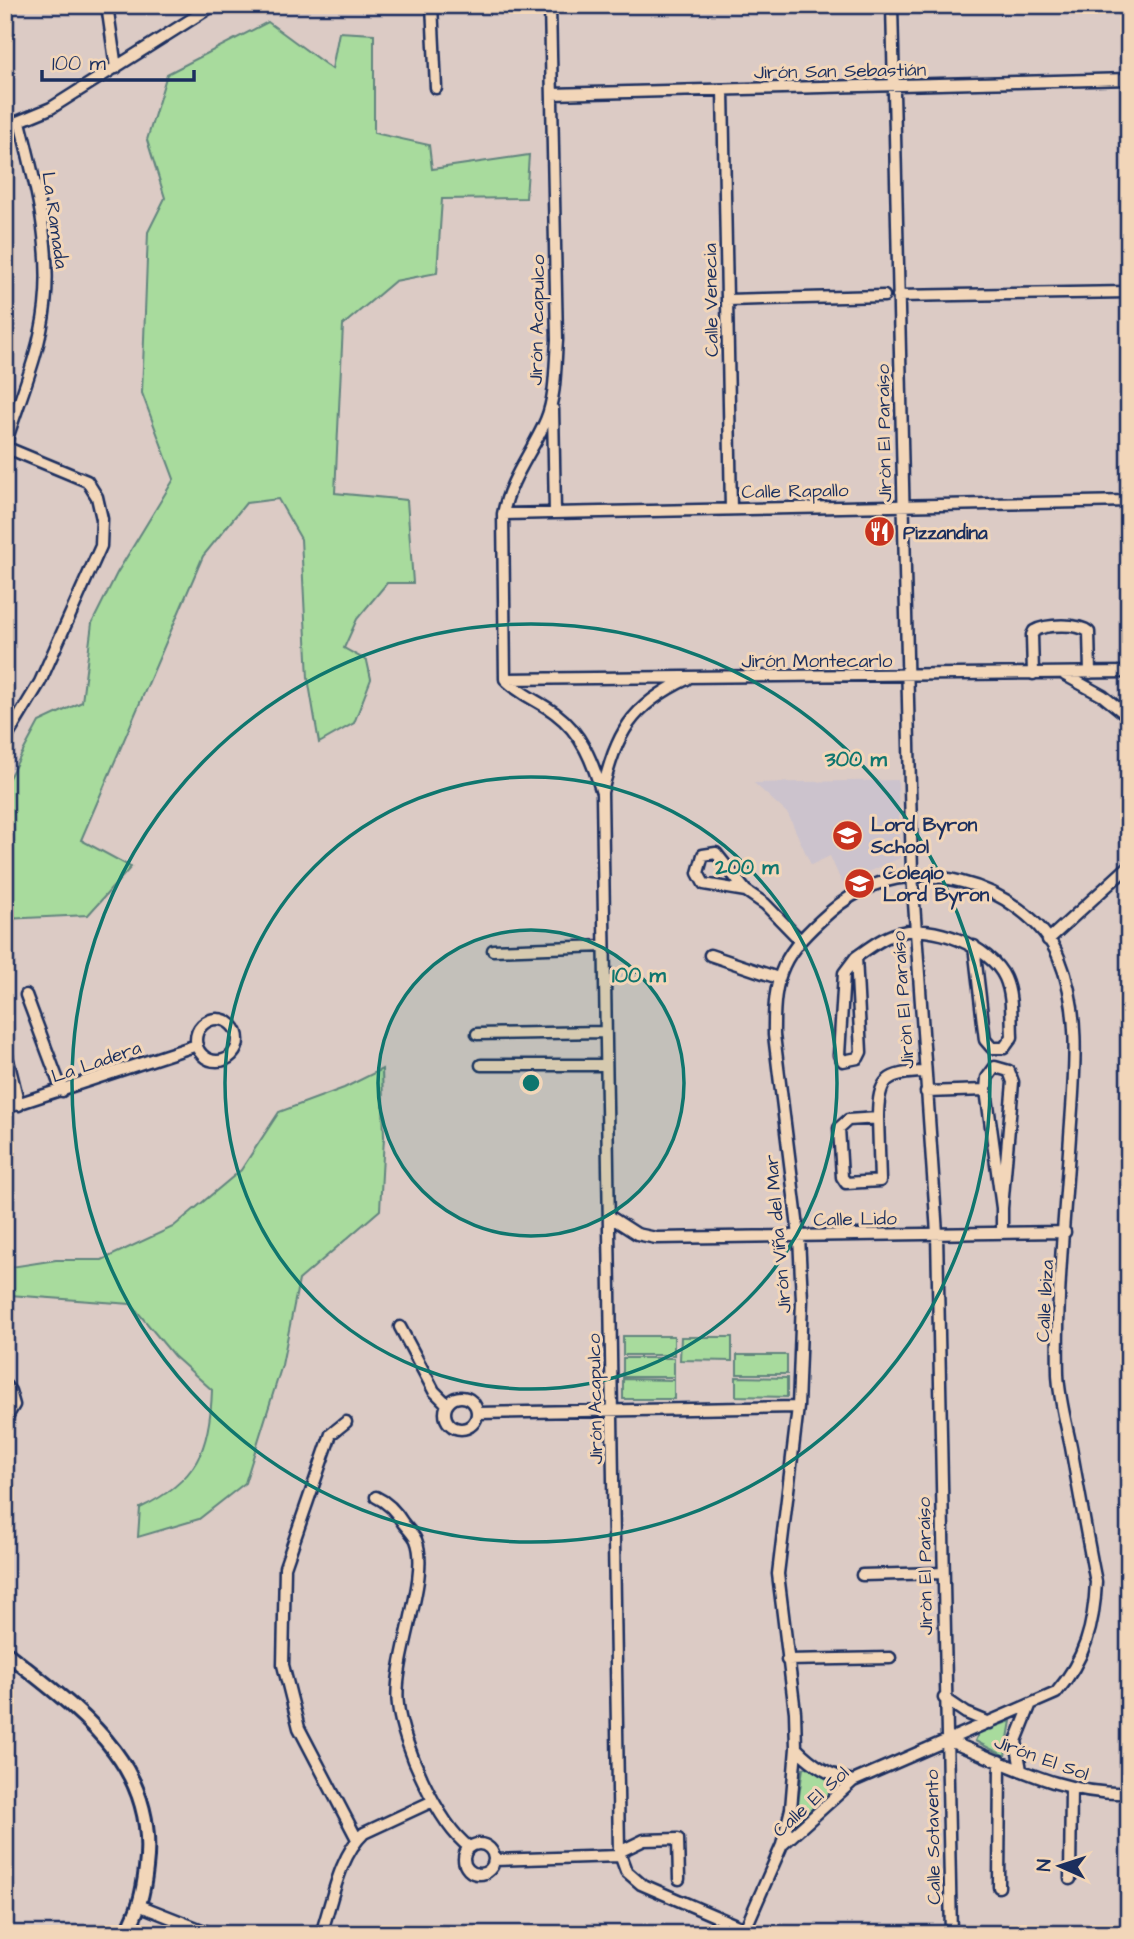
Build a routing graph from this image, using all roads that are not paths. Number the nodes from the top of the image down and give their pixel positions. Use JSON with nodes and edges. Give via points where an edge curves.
{"nodes":[{"id":1,"x":107,"y":5,"type":"edge"},
{"id":2,"x":214,"y":5,"type":"edge"},
{"id":3,"x":432,"y":5,"type":"edge"},
{"id":4,"x":550,"y":5,"type":"edge"},
{"id":5,"x":892,"y":5,"type":"edge"},
{"id":6,"x":116,"y":68,"type":"junction"},
{"id":7,"x":1129,"y":79,"type":"edge"},
{"id":8,"x":893,"y":86,"type":"junction"},
{"id":9,"x":436,"y":88,"type":"dead end"},
{"id":10,"x":723,"y":90,"type":"junction"},
{"id":11,"x":552,"y":94,"type":"junction"},
{"id":12,"x":20,"y":122,"type":"junction"},
{"id":13,"x":5,"y":127,"type":"edge"},
{"id":14,"x":1129,"y":292,"type":"edge"},
{"id":15,"x":884,"y":296,"type":"dead end"},
{"id":16,"x":898,"y":296,"type":"junction"},
{"id":17,"x":727,"y":300,"type":"junction"},
{"id":18,"x":553,"y":394,"type":"junction"},
{"id":19,"x":5,"y":446,"type":"edge"},
{"id":20,"x":1129,"y":501,"type":"edge"},
{"id":21,"x":902,"y":505,"type":"junction"},
{"id":22,"x":731,"y":509,"type":"junction"},
{"id":23,"x":555,"y":512,"type":"junction"},
{"id":24,"x":503,"y":513,"type":"junction"},
{"id":25,"x":1129,"y":672,"type":"edge"},
{"id":26,"x":1090,"y":673,"type":"junction"},
{"id":27,"x":1033,"y":674,"type":"junction"},
{"id":28,"x":1064,"y":674,"type":"junction"},
{"id":29,"x":906,"y":677,"type":"junction"},
{"id":30,"x":691,"y":678,"type":"junction"},
{"id":31,"x":505,"y":680,"type":"junction"},
{"id":32,"x":1129,"y":717,"type":"edge"},
{"id":33,"x":5,"y":740,"type":"edge"},
{"id":34,"x":602,"y":793,"type":"junction"},
{"id":35,"x":1129,"y":866,"type":"edge"},
{"id":36,"x":912,"y":874,"type":"junction"},
{"id":37,"x":746,"y":891,"type":"junction"},
{"id":38,"x":915,"y":932,"type":"junction"},
{"id":39,"x":799,"y":939,"type":"junction"},
{"id":40,"x":1048,"y":940,"type":"junction"},
{"id":41,"x":604,"y":946,"type":"junction"},
{"id":42,"x":974,"y":946,"type":"junction"},
{"id":43,"x":493,"y":950,"type":"dead end"},
{"id":44,"x":709,"y":955,"type":"dead end"},
{"id":45,"x":856,"y":957,"type":"junction"},
{"id":46,"x":778,"y":978,"type":"junction"},
{"id":47,"x":26,"y":995,"type":"dead end"},
{"id":48,"x":605,"y":1032,"type":"junction"},
{"id":49,"x":477,"y":1034,"type":"dead end"},
{"id":50,"x":197,"y":1045,"type":"junction"},
{"id":51,"x":5,"y":1048,"type":"edge"},
{"id":52,"x":481,"y":1065,"type":"dead end"},
{"id":53,"x":606,"y":1065,"type":"junction"},
{"id":54,"x":924,"y":1072,"type":"junction"},
{"id":55,"x":986,"y":1090,"type":"junction"},
{"id":56,"x":62,"y":1091,"type":"junction"},
{"id":57,"x":926,"y":1092,"type":"junction"},
{"id":58,"x":19,"y":1105,"type":"junction"},
{"id":59,"x":5,"y":1108,"type":"edge"},
{"id":60,"x":878,"y":1118,"type":"junction"},
{"id":61,"x":1002,"y":1208,"type":"junction"},
{"id":62,"x":609,"y":1216,"type":"junction"},
{"id":63,"x":1065,"y":1232,"type":"junction"},
{"id":64,"x":937,"y":1233,"type":"junction"},
{"id":65,"x":1002,"y":1233,"type":"junction"},
{"id":66,"x":799,"y":1236,"type":"junction"},
{"id":67,"x":400,"y":1326,"type":"dead end"},
{"id":68,"x":5,"y":1385,"type":"edge"},
{"id":69,"x":447,"y":1404,"type":"junction"},
{"id":70,"x":798,"y":1407,"type":"junction"},
{"id":71,"x":611,"y":1411,"type":"junction"},
{"id":72,"x":477,"y":1413,"type":"junction"},
{"id":73,"x":5,"y":1420,"type":"edge"},
{"id":74,"x":346,"y":1422,"type":"dead end"},
{"id":75,"x":376,"y":1497,"type":"dead end"},
{"id":76,"x":942,"y":1573,"type":"junction"},
{"id":77,"x":862,"y":1575,"type":"dead end"},
{"id":78,"x":5,"y":1652,"type":"edge"},
{"id":79,"x":890,"y":1658,"type":"dead end"},
{"id":80,"x":787,"y":1660,"type":"junction"},
{"id":81,"x":944,"y":1698,"type":"junction"},
{"id":82,"x":1030,"y":1706,"type":"junction"},
{"id":83,"x":990,"y":1723,"type":"junction"},
{"id":84,"x":946,"y":1740,"type":"junction"},
{"id":85,"x":796,"y":1748,"type":"junction"},
{"id":86,"x":1000,"y":1761,"type":"junction"},
{"id":87,"x":1021,"y":1770,"type":"junction"},
{"id":88,"x":852,"y":1781,"type":"junction"},
{"id":89,"x":1071,"y":1788,"type":"junction"},
{"id":90,"x":1129,"y":1793,"type":"edge"},
{"id":91,"x":433,"y":1801,"type":"junction"},
{"id":92,"x":357,"y":1839,"type":"junction"},
{"id":93,"x":782,"y":1845,"type":"junction"},
{"id":94,"x":469,"y":1847,"type":"junction"},
{"id":95,"x":620,"y":1854,"type":"junction"},
{"id":96,"x":494,"y":1860,"type":"junction"},
{"id":97,"x":679,"y":1879,"type":"dead end"},
{"id":98,"x":1070,"y":1879,"type":"dead end"},
{"id":99,"x":999,"y":1887,"type":"dead end"},
{"id":100,"x":141,"y":1906,"type":"junction"},
{"id":101,"x":744,"y":1932,"type":"edge"},
{"id":102,"x":126,"y":1934,"type":"edge"},
{"id":103,"x":212,"y":1934,"type":"edge"},
{"id":104,"x":321,"y":1934,"type":"edge"},
{"id":105,"x":951,"y":1934,"type":"edge"}],
"edges":[{"from":1,"to":6,"type":"street"},
{"from":2,"to":6,"type":"street"},
{"from":3,"to":9,"type":"street"},
{"from":4,"to":11,"type":"street","name":"Jirón Acapulco"},
{"from":5,"to":8,"type":"street","name":"Jiròn El Paraíso"},
{"from":6,"to":12,"type":"street"},
{"from":7,"to":8,"type":"street","name":"Jirón San Sebastián"},
{"from":8,"to":10,"type":"street","name":"Jirón San Sebastián"},
{"from":8,"to":16,"type":"street","name":"Jiròn El Paraíso"},
{"from":10,"to":11,"type":"street","name":"Jirón San Sebastián"},
{"from":10,"to":17,"type":"street","name":"Calle Venecia"},
{"from":11,"to":18,"type":"street","name":"Jirón Acapulco","via":[[557,340]]},
{"from":12,"to":13,"type":"street"},
{"from":12,"to":19,"type":"street","name":"La Ramada","via":[[37,191],[47,279],[38,339]]},
{"from":14,"to":16,"type":"street"},
{"from":15,"to":17,"type":"street"},
{"from":16,"to":21,"type":"street","name":"Jiròn El Paraíso"},
{"from":17,"to":22,"type":"street","name":"Calle Venecia"},
{"from":18,"to":23,"type":"street"},
{"from":18,"to":24,"type":"street","name":"Jirón Acapulco","via":[[546,419],[508,492]]},
{"from":19,"to":33,"type":"street","via":[[87,481],[102,519],[101,546],[40,682]]},
{"from":20,"to":21,"type":"street","name":"Calle Rapallo"},
{"from":21,"to":22,"type":"street","name":"Calle Rapallo"},
{"from":21,"to":29,"type":"street","name":"Jiròn El Paraíso"},
{"from":22,"to":23,"type":"street","name":"Calle Rapallo"},
{"from":23,"to":24,"type":"street","name":"Calle Rapallo"},
{"from":24,"to":31,"type":"street","name":"Jirón Acapulco"},
{"from":25,"to":26,"type":"street","name":"Jirón Montecarlo"},
{"from":26,"to":27,"type":"street","via":[[1089,632],[1078,627],[1042,627],[1032,635]]},
{"from":26,"to":28,"type":"street","name":"Jirón Montecarlo"},
{"from":27,"to":28,"type":"street","name":"Jirón Montecarlo"},
{"from":27,"to":29,"type":"street","name":"Jirón Montecarlo"},
{"from":28,"to":32,"type":"street"},
{"from":29,"to":30,"type":"street","name":"Jirón Montecarlo"},
{"from":29,"to":36,"type":"street","name":"Jiròn El Paraíso"},
{"from":30,"to":31,"type":"street","name":"Jirón Montecarlo"},
{"from":30,"to":34,"type":"street","name":"Jirón Acapulco","via":[[660,692],[631,719],[614,746]]},
{"from":31,"to":34,"type":"street","name":"Jirón Acapulco","via":[[557,714],[577,735],[591,758]]},
{"from":34,"to":41,"type":"street","name":"Jirón Acapulco"},
{"from":35,"to":40,"type":"street"},
{"from":36,"to":38,"type":"street","name":"Jiròn El Paraíso"},
{"from":36,"to":39,"type":"street","name":"Jirón Viña del Mar","via":[[876,882],[836,906]]},
{"from":36,"to":40,"type":"street","name":"Calle Ibiza","via":[[993,892],[1016,906]]},
{"from":37,"to":37,"type":"street","via":[[716,853],[703,855],[698,873],[704,884]]},
{"from":37,"to":39,"type":"street"},
{"from":38,"to":42,"type":"street"},
{"from":38,"to":45,"type":"street","via":[[900,932]]},
{"from":38,"to":54,"type":"street","name":"Jiròn El Paraíso"},
{"from":39,"to":46,"type":"street","name":"Jirón Viña del Mar"},
{"from":40,"to":63,"type":"street","name":"Calle Ibiza","via":[[1069,984],[1075,1056]]},
{"from":41,"to":43,"type":"street"},
{"from":41,"to":48,"type":"street","name":"Jirón Acapulco"},
{"from":42,"to":42,"type":"street","via":[[985,1040],[992,1048],[1004,1048],[1012,1037],[1008,989],[997,966]]},
{"from":44,"to":46,"type":"street"},
{"from":45,"to":45,"type":"street","via":[[844,973],[839,1055],[843,1061],[858,1058],[861,1052]]},
{"from":46,"to":66,"type":"street","name":"Jirón Viña del Mar","via":[[774,1035]]},
{"from":47,"to":56,"type":"street"},
{"from":48,"to":49,"type":"street"},
{"from":48,"to":53,"type":"street","name":"Jirón Acapulco"},
{"from":50,"to":50,"type":"street","via":[[207,1058],[223,1060],[236,1050],[237,1034],[227,1021],[211,1019],[199,1029]]},
{"from":50,"to":56,"type":"street","name":"La Ladera"},
{"from":51,"to":58,"type":"street"},
{"from":52,"to":53,"type":"street"},
{"from":53,"to":62,"type":"street","name":"Jirón Acapulco"},
{"from":54,"to":57,"type":"street","name":"Jiròn El Paraíso"},
{"from":54,"to":60,"type":"street","via":[[896,1073],[886,1080],[878,1099]]},
{"from":55,"to":57,"type":"street"},
{"from":55,"to":61,"type":"street"},
{"from":55,"to":61,"type":"street","via":[[995,1067],[1010,1071],[1012,1102]]},
{"from":56,"to":58,"type":"street","name":"La Ladera"},
{"from":57,"to":64,"type":"street","name":"Jiròn El Paraíso"},
{"from":58,"to":59,"type":"street","name":"La Ladera"},
{"from":60,"to":60,"type":"street","via":[[880,1181],[846,1183],[839,1128],[842,1123]]},
{"from":61,"to":65,"type":"street"},
{"from":62,"to":66,"type":"street","name":"Calle Lido","via":[[648,1237]]},
{"from":62,"to":71,"type":"street","name":"Jirón Acapulco"},
{"from":63,"to":65,"type":"street","name":"Calle Lido"},
{"from":63,"to":82,"type":"street","name":"Calle Ibiza","via":[[1058,1373],[1096,1582],[1095,1613],[1073,1672],[1056,1693]]},
{"from":64,"to":65,"type":"street","name":"Calle Lido"},
{"from":64,"to":66,"type":"street","name":"Calle Lido"},
{"from":64,"to":76,"type":"street","name":"Jiròn El Paraíso"},
{"from":66,"to":70,"type":"street","name":"Jirón Viña del Mar"},
{"from":67,"to":69,"type":"street","via":[[434,1391]]},
{"from":68,"to":73,"type":"street","via":[[14,1405]]},
{"from":69,"to":72,"type":"street","via":[[466,1397]]},
{"from":69,"to":72,"type":"street","via":[[445,1418],[456,1428],[470,1426]]},
{"from":70,"to":71,"type":"street"},
{"from":70,"to":80,"type":"street","name":"Jirón Viña del Mar","via":[[778,1574]]},
{"from":71,"to":72,"type":"street"},
{"from":71,"to":95,"type":"street","name":"Jirón Acapulco"},
{"from":74,"to":92,"type":"street","via":[[331,1434],[285,1567],[283,1665],[299,1728]]},
{"from":75,"to":91,"type":"street","via":[[398,1515],[416,1542],[418,1580],[400,1665],[397,1705]]},
{"from":76,"to":77,"type":"street"},
{"from":76,"to":81,"type":"street","name":"Jiròn El Paraíso"},
{"from":78,"to":100,"type":"street","via":[[103,1736],[136,1782],[145,1811],[148,1849]]},
{"from":79,"to":80,"type":"street"},
{"from":80,"to":85,"type":"street","name":"Jirón Viña del Mar"},
{"from":81,"to":83,"type":"street"},
{"from":81,"to":84,"type":"street","name":"Jiròn El Paraíso"},
{"from":82,"to":83,"type":"street","name":"Calle Ibiza"},
{"from":82,"to":87,"type":"street","via":[[1016,1741]]},
{"from":83,"to":84,"type":"street","name":"Calle Ibiza"},
{"from":84,"to":86,"type":"street","name":"Jirón El Sol"},
{"from":84,"to":88,"type":"street","name":"Calle El Sol"},
{"from":84,"to":105,"type":"street","name":"Calle Sotavento"},
{"from":85,"to":88,"type":"street","via":[[821,1769]]},
{"from":85,"to":93,"type":"street","name":"Jirón Viña del Mar","via":[[791,1809]]},
{"from":86,"to":87,"type":"street","name":"Jirón El Sol"},
{"from":86,"to":99,"type":"street"},
{"from":87,"to":89,"type":"street","name":"Jirón El Sol"},
{"from":88,"to":93,"type":"street","name":"Calle El Sol"},
{"from":89,"to":90,"type":"street","name":"Jirón El Sol"},
{"from":89,"to":98,"type":"street"},
{"from":91,"to":92,"type":"street"},
{"from":91,"to":94,"type":"street"},
{"from":92,"to":104,"type":"street"},
{"from":93,"to":101,"type":"street","name":"Calle El Sol"},
{"from":94,"to":96,"type":"street","via":[[486,1846]]},
{"from":94,"to":96,"type":"street","via":[[464,1858],[472,1872],[484,1873]]},
{"from":95,"to":96,"type":"street"},
{"from":95,"to":97,"type":"street","via":[[644,1840],[678,1839]]},
{"from":95,"to":101,"type":"street","via":[[629,1874],[645,1887]]},
{"from":100,"to":102,"type":"street"},
{"from":100,"to":103,"type":"street"}]}
